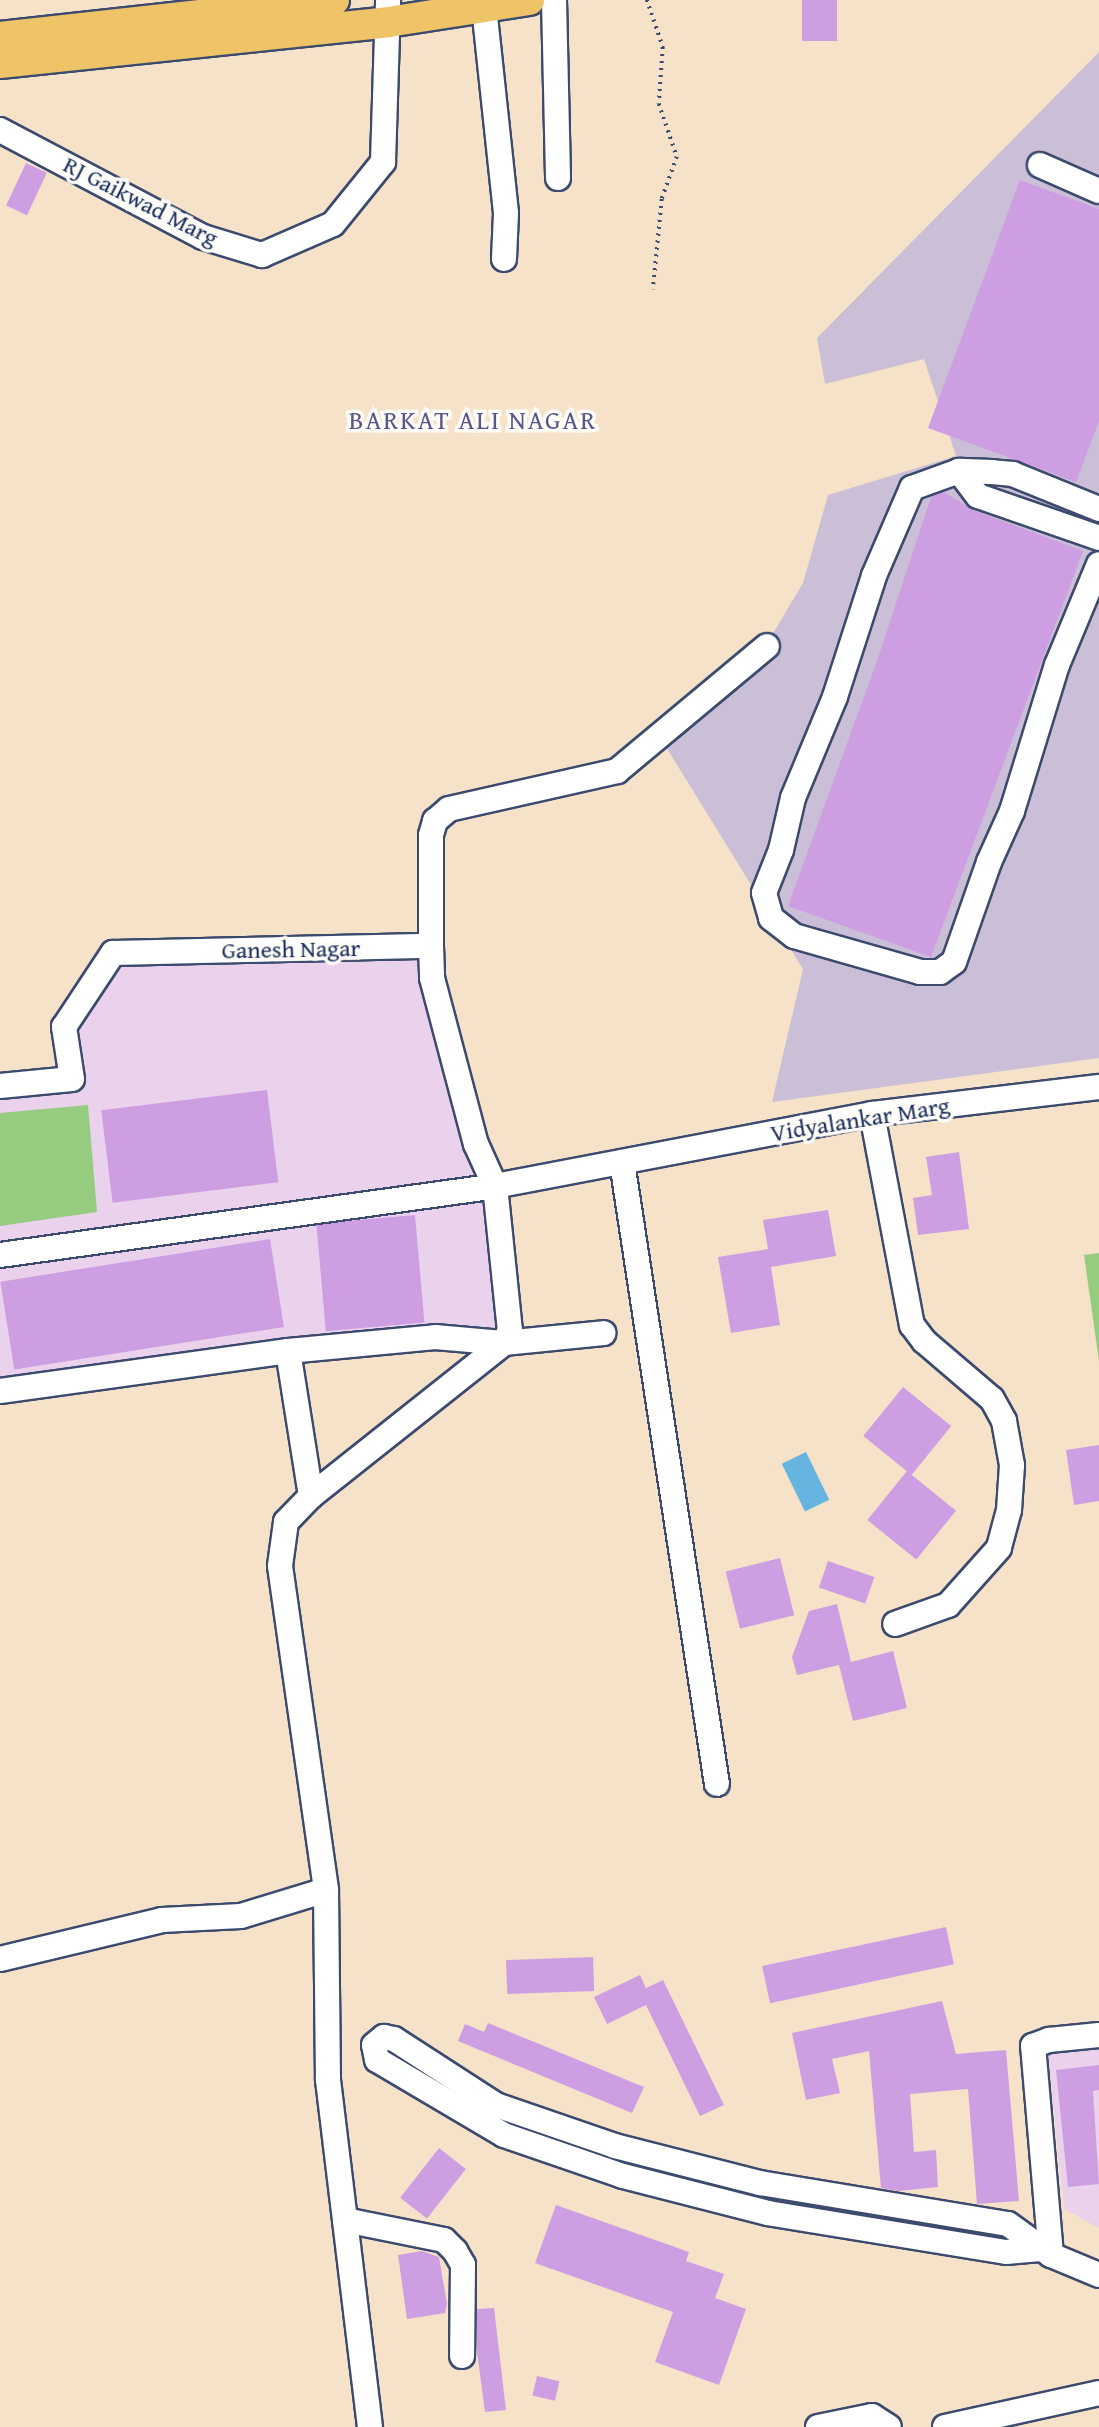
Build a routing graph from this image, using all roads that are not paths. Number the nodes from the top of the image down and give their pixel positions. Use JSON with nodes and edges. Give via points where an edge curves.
{"nodes":[{"id":1,"x":334,"y":0,"type":"edge"},
{"id":2,"x":529,"y":0,"type":"edge"},
{"id":3,"x":554,"y":0,"type":"edge"},
{"id":4,"x":484,"y":7,"type":"junction"},
{"id":5,"x":388,"y":11,"type":"edge"},
{"id":6,"x":0,"y":37,"type":"edge"},
{"id":7,"x":0,"y":64,"type":"edge"},
{"id":8,"x":0,"y":130,"type":"edge"},
{"id":9,"x":1040,"y":165,"type":"dead end"},
{"id":10,"x":558,"y":178,"type":"dead end"},
{"id":11,"x":1099,"y":191,"type":"edge"},
{"id":12,"x":504,"y":259,"type":"dead end"},
{"id":13,"x":958,"y":471,"type":"junction"},
{"id":14,"x":1099,"y":509,"type":"edge"},
{"id":15,"x":1099,"y":538,"type":"edge"},
{"id":16,"x":1099,"y":564,"type":"edge"},
{"id":17,"x":767,"y":646,"type":"dead end"},
{"id":18,"x":431,"y":946,"type":"junction"},
{"id":19,"x":0,"y":1086,"type":"edge"},
{"id":20,"x":1099,"y":1087,"type":"edge"},
{"id":21,"x":872,"y":1114,"type":"junction"},
{"id":22,"x":622,"y":1162,"type":"junction"},
{"id":23,"x":495,"y":1186,"type":"junction"},
{"id":24,"x":0,"y":1255,"type":"edge"},
{"id":25,"x":604,"y":1333,"type":"dead end"},
{"id":26,"x":504,"y":1343,"type":"junction"},
{"id":27,"x":288,"y":1351,"type":"junction"},
{"id":28,"x":0,"y":1391,"type":"edge"},
{"id":29,"x":311,"y":1496,"type":"junction"},
{"id":30,"x":895,"y":1624,"type":"dead end"},
{"id":31,"x":717,"y":1784,"type":"dead end"},
{"id":32,"x":326,"y":1890,"type":"junction"},
{"id":33,"x":0,"y":1959,"type":"edge"},
{"id":34,"x":1099,"y":2035,"type":"edge"},
{"id":35,"x":674,"y":2161,"type":"junction"},
{"id":36,"x":664,"y":2186,"type":"junction"},
{"id":37,"x":345,"y":2220,"type":"junction"},
{"id":38,"x":1045,"y":2252,"type":"junction"},
{"id":39,"x":1099,"y":2275,"type":"edge"},
{"id":40,"x":462,"y":2356,"type":"dead end"},
{"id":41,"x":1099,"y":2393,"type":"edge"},
{"id":42,"x":370,"y":2427,"type":"edge"},
{"id":43,"x":818,"y":2427,"type":"edge"},
{"id":44,"x":889,"y":2427,"type":"edge"},
{"id":45,"x":945,"y":2427,"type":"edge"}],
"edges":[{"from":1,"to":6,"type":"main road"},
{"from":2,"to":4,"type":"main road"},
{"from":3,"to":10,"type":"street"},
{"from":4,"to":5,"type":"main road"},
{"from":4,"to":12,"type":"street","via":[[506,213]]},
{"from":5,"to":7,"type":"main road"},
{"from":5,"to":8,"type":"street","name":"RJ Gaikwad Marg","via":[[383,162],[332,224],[262,255],[203,237]]},
{"from":9,"to":11,"type":"street"},
{"from":13,"to":14,"type":"street","via":[[1013,474]]},
{"from":13,"to":15,"type":"street","via":[[978,496]]},
{"from":13,"to":16,"type":"street","via":[[912,488],[874,576],[835,697],[793,798],[781,850],[764,893],[771,918],[794,936],[920,972],[940,972],[954,962],[1012,811],[1057,665]]},
{"from":17,"to":18,"type":"street","via":[[617,771],[449,809],[435,821]]},
{"from":18,"to":19,"type":"street","name":"Ganesh Nagar","via":[[113,953],[64,1027],[72,1079]]},
{"from":18,"to":23,"type":"street","via":[[432,978],[477,1143]]},
{"from":20,"to":21,"type":"street","name":"Vidyalankar Marg"},
{"from":21,"to":22,"type":"street","name":"Vidyalankar Marg"},
{"from":21,"to":30,"type":"street","via":[[912,1325],[992,1399],[1004,1421],[1012,1465],[1009,1510],[999,1549],[948,1605]]},
{"from":22,"to":23,"type":"street","name":"Vidyalankar Marg"},
{"from":22,"to":31,"type":"street"},
{"from":23,"to":24,"type":"street","name":"Vidyalankar Marg"},
{"from":23,"to":26,"type":"street","via":[[512,1318]]},
{"from":25,"to":26,"type":"street"},
{"from":26,"to":27,"type":"street","via":[[435,1337]]},
{"from":26,"to":29,"type":"street"},
{"from":27,"to":28,"type":"street"},
{"from":27,"to":29,"type":"street"},
{"from":29,"to":32,"type":"street","via":[[286,1522],[280,1566]]},
{"from":32,"to":33,"type":"street","via":[[241,1916],[162,1920]]},
{"from":32,"to":37,"type":"street","via":[[328,2080]]},
{"from":34,"to":38,"type":"street","via":[[1033,2046]]},
{"from":35,"to":36,"type":"street"},
{"from":35,"to":36,"type":"street","via":[[496,2105],[394,2039],[384,2037],[374,2045],[377,2060],[504,2135]]},
{"from":35,"to":38,"type":"street","via":[[760,2183],[1008,2224],[1024,2231]]},
{"from":36,"to":38,"type":"street","via":[[768,2213],[1006,2252]]},
{"from":37,"to":40,"type":"street","via":[[444,2240],[455,2251],[463,2264]]},
{"from":37,"to":42,"type":"street"},
{"from":38,"to":39,"type":"street"},
{"from":41,"to":45,"type":"street"},
{"from":43,"to":44,"type":"street","via":[[872,2416]]}]}
